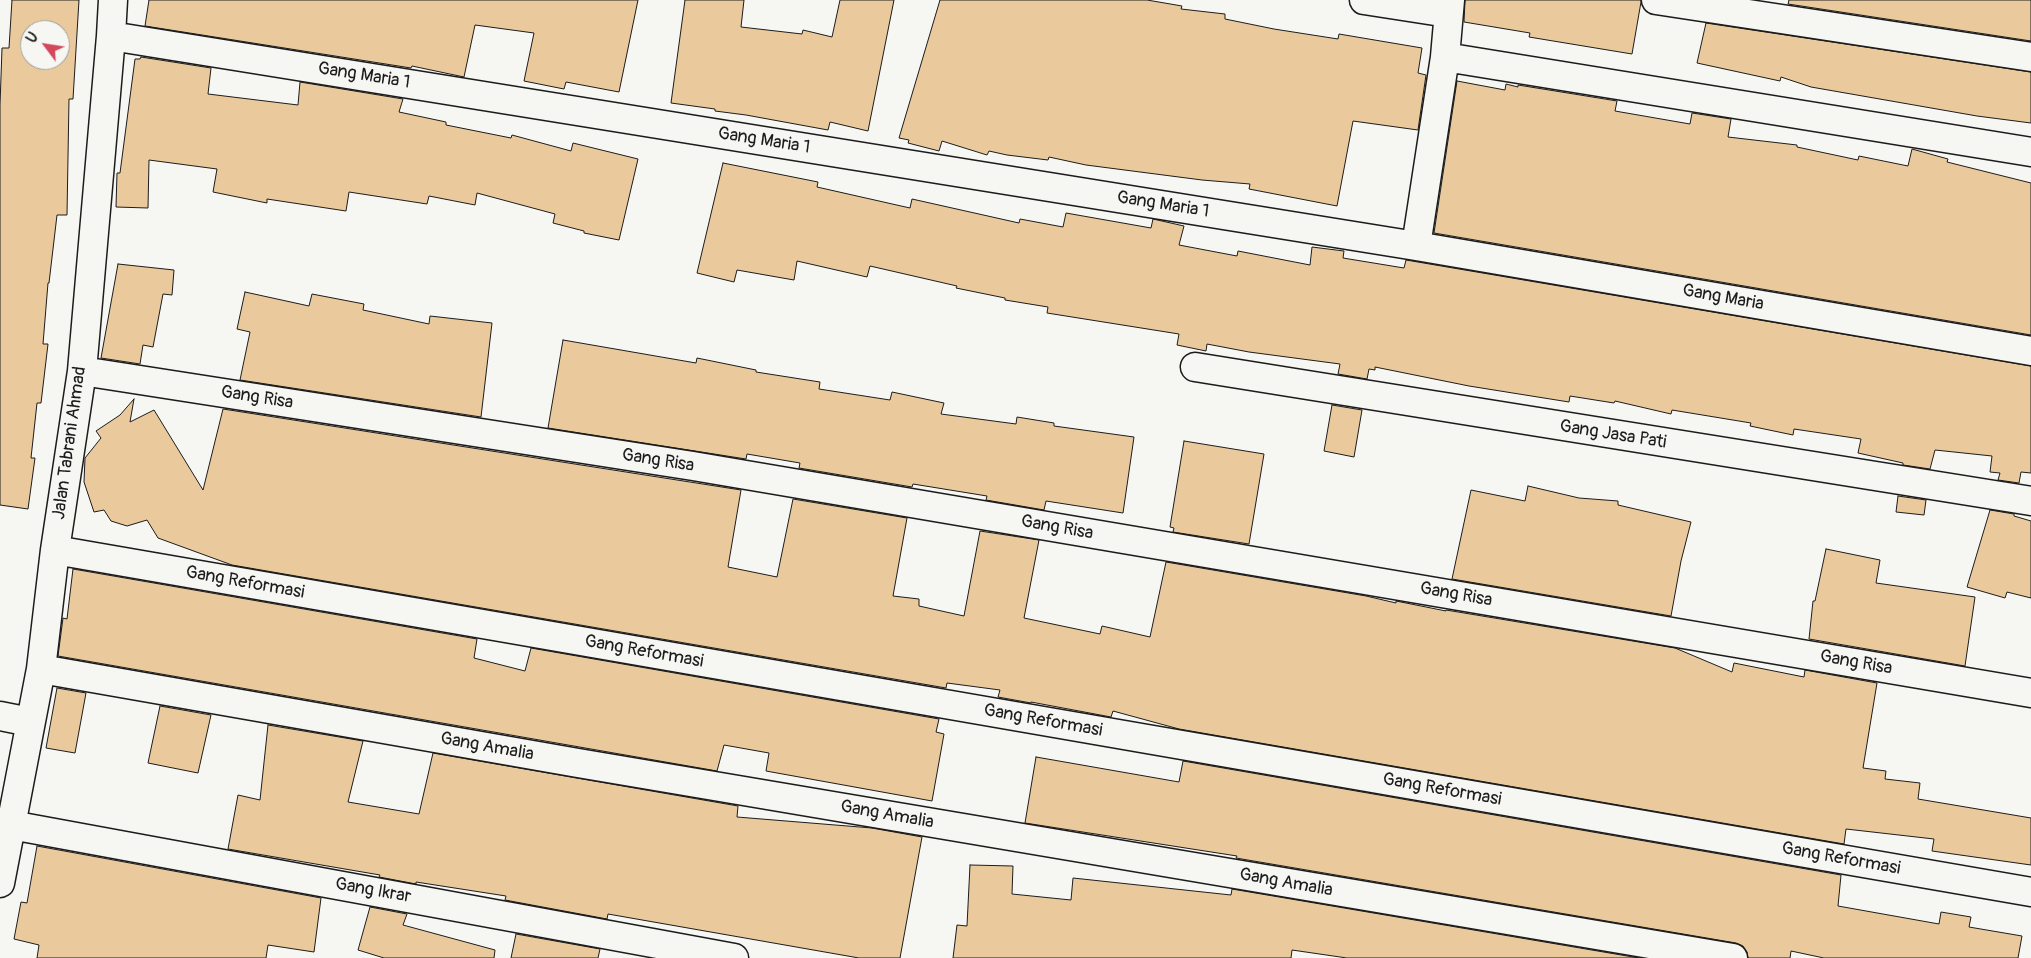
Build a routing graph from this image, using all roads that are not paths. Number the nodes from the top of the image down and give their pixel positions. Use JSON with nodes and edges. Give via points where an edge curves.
{"nodes":[{"id":1,"x":113,"y":0,"type":"edge"},
{"id":2,"x":1364,"y":0,"type":"edge"},
{"id":3,"x":1656,"y":0,"type":"edge"},
{"id":4,"x":1449,"y":6,"type":"edge"},
{"id":5,"x":111,"y":36,"type":"junction"},
{"id":6,"x":1445,"y":57,"type":"junction"},
{"id":7,"x":2031,"y":57,"type":"edge"},
{"id":8,"x":2031,"y":152,"type":"edge"},
{"id":9,"x":1416,"y":246,"type":"junction"},
{"id":10,"x":2031,"y":351,"type":"edge"},
{"id":11,"x":1195,"y":367,"type":"dead end"},
{"id":12,"x":82,"y":371,"type":"junction"},
{"id":13,"x":2031,"y":501,"type":"edge"},
{"id":14,"x":54,"y":550,"type":"junction"},
{"id":15,"x":40,"y":669,"type":"junction"},
{"id":16,"x":2031,"y":693,"type":"edge"},
{"id":17,"x":0,"y":716,"type":"edge"},
{"id":18,"x":30,"y":722,"type":"junction"},
{"id":19,"x":11,"y":825,"type":"junction"},
{"id":20,"x":0,"y":883,"type":"edge"},
{"id":21,"x":2031,"y":892,"type":"edge"},
{"id":22,"x":734,"y":958,"type":"edge"},
{"id":23,"x":1733,"y":958,"type":"edge"}],
"edges":[{"from":1,"to":5,"type":"street","name":"Jalan Tabrani Ahmad"},
{"from":2,"to":4,"type":"street"},
{"from":3,"to":7,"type":"street"},
{"from":4,"to":6,"type":"street"},
{"from":5,"to":9,"type":"street","name":"Gang Maria 1"},
{"from":5,"to":12,"type":"street","name":"Jalan Tabrani Ahmad"},
{"from":6,"to":8,"type":"street"},
{"from":6,"to":9,"type":"street"},
{"from":9,"to":10,"type":"street","name":"Gang Maria"},
{"from":11,"to":13,"type":"street","name":"Gang Jasa Pati"},
{"from":12,"to":14,"type":"street","name":"Jalan Tabrani Ahmad"},
{"from":12,"to":16,"type":"street","name":"Gang Risa","via":[[693,466]]},
{"from":14,"to":15,"type":"street","name":"Jalan Tabrani Ahmad"},
{"from":14,"to":21,"type":"street","name":"Gang Reformasi"},
{"from":15,"to":18,"type":"street","name":"Jalan Tabrani Ahmad"},
{"from":15,"to":23,"type":"street","name":"Gang Amalia"},
{"from":17,"to":18,"type":"street"},
{"from":18,"to":19,"type":"street","name":"Jalan Tabrani Ahmad"},
{"from":19,"to":20,"type":"street","name":"Jalan Tabrani Ahmad"},
{"from":19,"to":22,"type":"street","name":"Gang Ikrar"}]}
